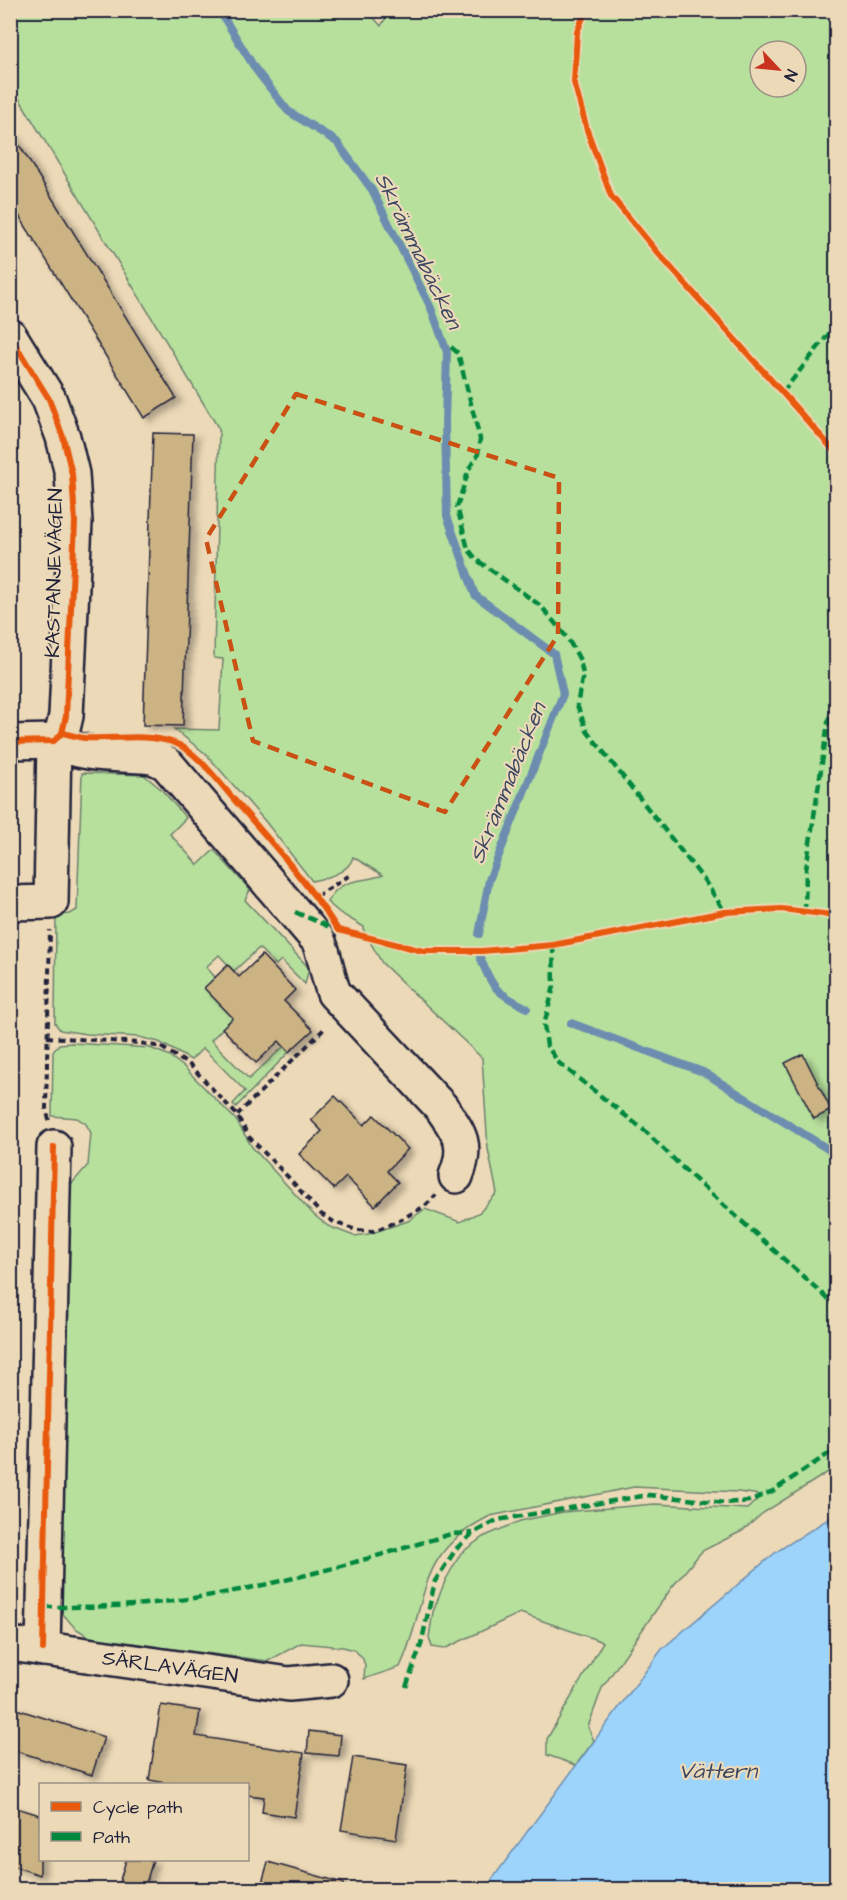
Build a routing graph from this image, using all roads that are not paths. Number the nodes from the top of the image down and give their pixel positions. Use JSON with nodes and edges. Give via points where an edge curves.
{"nodes":[{"id":1,"x":10,"y":336,"type":"edge"},
{"id":2,"x":54,"y":741,"type":"junction"},
{"id":3,"x":10,"y":742,"type":"edge"},
{"id":4,"x":10,"y":903,"type":"edge"},
{"id":5,"x":54,"y":1148,"type":"road end"},
{"id":6,"x":456,"y":1176,"type":"road end"},
{"id":7,"x":10,"y":1644,"type":"edge"},
{"id":8,"x":43,"y":1649,"type":"junction"},
{"id":9,"x":331,"y":1680,"type":"dead end"}],
"edges":[{"from":1,"to":2,"type":"street","name":"KASTANJEVÄGEN","via":[[49,399],[72,474],[75,522],[66,716],[62,733]]},
{"from":2,"to":3,"type":"street"},
{"from":2,"to":4,"type":"street","via":[[51,902]]},
{"from":2,"to":6,"type":"street","via":[[81,752],[153,757],[166,763],[318,940],[334,993],[441,1107],[463,1146]]},
{"from":5,"to":8,"type":"street"},
{"from":7,"to":8,"type":"street","name":"SÄRLAVÄGEN"},
{"from":8,"to":9,"type":"street","name":"SÄRLAVÄGEN","via":[[289,1684]]}]}
